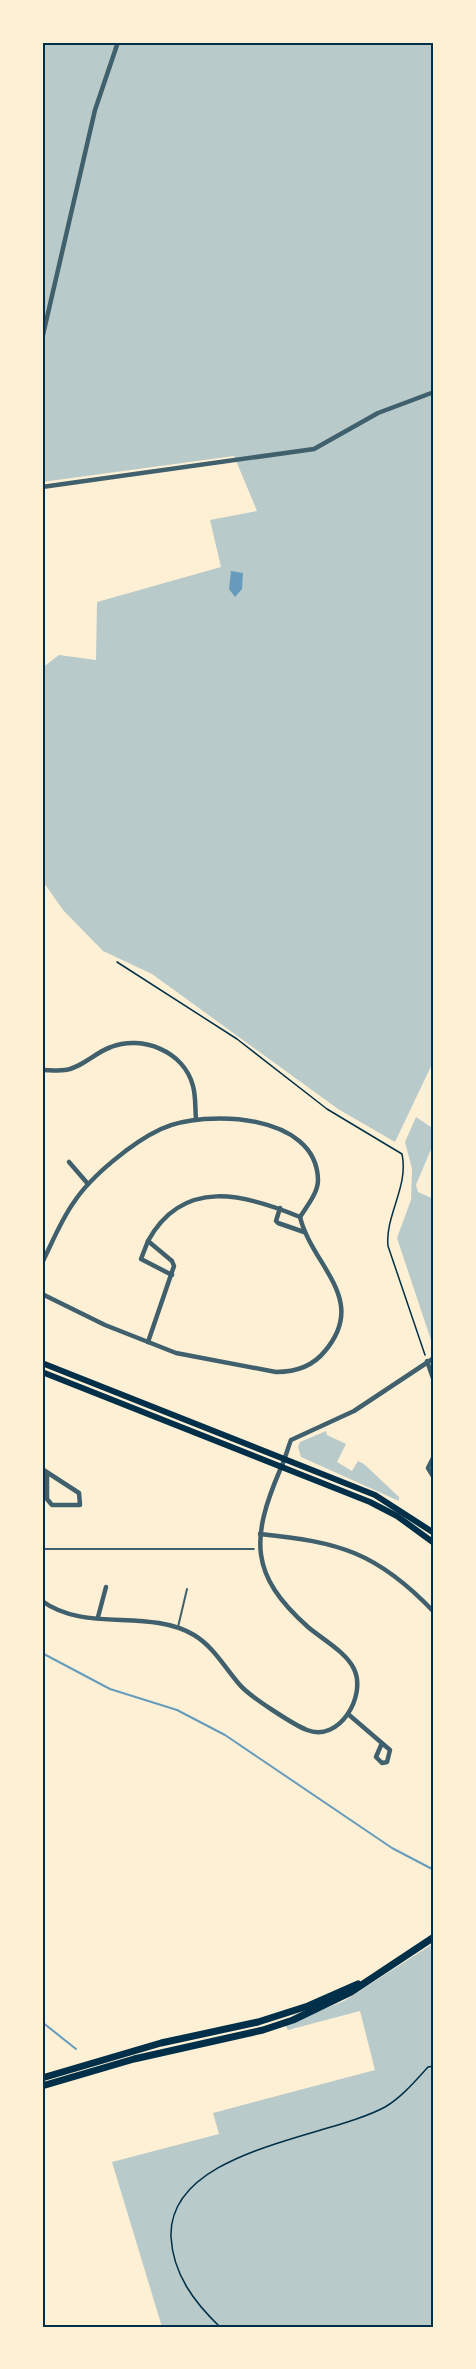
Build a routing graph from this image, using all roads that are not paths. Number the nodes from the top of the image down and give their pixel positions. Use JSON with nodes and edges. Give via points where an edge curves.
{"nodes":[{"id":1,"x":118,"y":42,"type":"edge"},
{"id":2,"x":42,"y":339,"type":"edge"},
{"id":3,"x":434,"y":392,"type":"edge"},
{"id":4,"x":42,"y":487,"type":"edge"},
{"id":5,"x":42,"y":1070,"type":"edge"},
{"id":6,"x":196,"y":1119,"type":"junction"},
{"id":7,"x":69,"y":1162,"type":"dead end"},
{"id":8,"x":88,"y":1184,"type":"junction"},
{"id":9,"x":280,"y":1208,"type":"junction"},
{"id":10,"x":300,"y":1217,"type":"junction"},
{"id":11,"x":304,"y":1232,"type":"junction"},
{"id":12,"x":148,"y":1241,"type":"junction"},
{"id":13,"x":42,"y":1263,"type":"edge"},
{"id":14,"x":172,"y":1275,"type":"junction"},
{"id":15,"x":42,"y":1279,"type":"edge"},
{"id":16,"x":42,"y":1293,"type":"edge"},
{"id":17,"x":148,"y":1342,"type":"junction"},
{"id":18,"x":434,"y":1358,"type":"edge"},
{"id":19,"x":427,"y":1362,"type":"junction"},
{"id":20,"x":42,"y":1363,"type":"edge"},
{"id":21,"x":42,"y":1372,"type":"edge"},
{"id":22,"x":434,"y":1381,"type":"edge"},
{"id":23,"x":434,"y":1455,"type":"edge"},
{"id":24,"x":283,"y":1462,"type":"junction"},
{"id":25,"x":42,"y":1469,"type":"edge"},
{"id":26,"x":47,"y":1473,"type":"junction"},
{"id":27,"x":434,"y":1478,"type":"edge"},
{"id":28,"x":434,"y":1533,"type":"edge"},
{"id":29,"x":260,"y":1534,"type":"junction"},
{"id":30,"x":434,"y":1543,"type":"edge"},
{"id":31,"x":106,"y":1587,"type":"dead end"},
{"id":32,"x":187,"y":1589,"type":"dead end"},
{"id":33,"x":42,"y":1601,"type":"edge"},
{"id":34,"x":434,"y":1612,"type":"edge"},
{"id":35,"x":98,"y":1617,"type":"junction"},
{"id":36,"x":178,"y":1627,"type":"junction"},
{"id":37,"x":348,"y":1714,"type":"junction"},
{"id":38,"x":382,"y":1743,"type":"dead end"},
{"id":39,"x":434,"y":1937,"type":"edge"},
{"id":40,"x":366,"y":1981,"type":"junction"},
{"id":41,"x":42,"y":2078,"type":"edge"},
{"id":42,"x":42,"y":2086,"type":"edge"}],
"edges":[{"from":1,"to":2,"type":"street","via":[[95,110]]},
{"from":3,"to":4,"type":"street","via":[[378,413],[314,449]]},
{"from":5,"to":6,"type":"street","via":[[67,1070],[127,1042],[154,1045],[188,1073]]},
{"from":6,"to":8,"type":"street","via":[[160,1129]]},
{"from":6,"to":10,"type":"street","via":[[267,1125],[285,1131],[306,1147],[318,1181]]},
{"from":7,"to":8,"type":"street"},
{"from":8,"to":13,"type":"street","via":[[73,1202]]},
{"from":9,"to":10,"type":"street"},
{"from":9,"to":11,"type":"street","via":[[276,1221]]},
{"from":9,"to":12,"type":"street","via":[[262,1200],[228,1195],[199,1199],[159,1222]]},
{"from":10,"to":11,"type":"street"},
{"from":11,"to":17,"type":"street","via":[[335,1284],[342,1313],[332,1343],[308,1366],[276,1372],[197,1358]]},
{"from":12,"to":14,"type":"street","via":[[172,1261]]},
{"from":12,"to":14,"type":"street","via":[[141,1259]]},
{"from":14,"to":17,"type":"street"},
{"from":15,"to":16,"type":"street"},
{"from":16,"to":17,"type":"street"},
{"from":18,"to":19,"type":"street"},
{"from":19,"to":22,"type":"street"},
{"from":19,"to":24,"type":"street","via":[[354,1411],[291,1440]]},
{"from":20,"to":24,"type":"main road"},
{"from":21,"to":24,"type":"main road"},
{"from":23,"to":27,"type":"street","via":[[428,1468]]},
{"from":24,"to":28,"type":"main road","via":[[375,1495]]},
{"from":24,"to":29,"type":"street","via":[[264,1510]]},
{"from":24,"to":30,"type":"main road","via":[[398,1516]]},
{"from":25,"to":26,"type":"street"},
{"from":26,"to":26,"type":"street","via":[[79,1493],[80,1505],[52,1505],[48,1499]]},
{"from":29,"to":34,"type":"street","via":[[341,1546],[391,1573]]},
{"from":29,"to":37,"type":"street","via":[[262,1563],[272,1587],[289,1610],[348,1659],[355,1670],[358,1685]]},
{"from":31,"to":35,"type":"street"},
{"from":32,"to":36,"type":"lane"},
{"from":33,"to":35,"type":"street","via":[[51,1608],[79,1616]]},
{"from":35,"to":36,"type":"street"},
{"from":36,"to":37,"type":"street","via":[[210,1648],[248,1693],[307,1730],[332,1730]]},
{"from":37,"to":38,"type":"street"},
{"from":39,"to":40,"type":"main road"},
{"from":40,"to":41,"type":"main road","via":[[267,2019],[161,2043]]},
{"from":40,"to":42,"type":"main road","via":[[314,2011],[263,2030],[134,2059]]}]}
